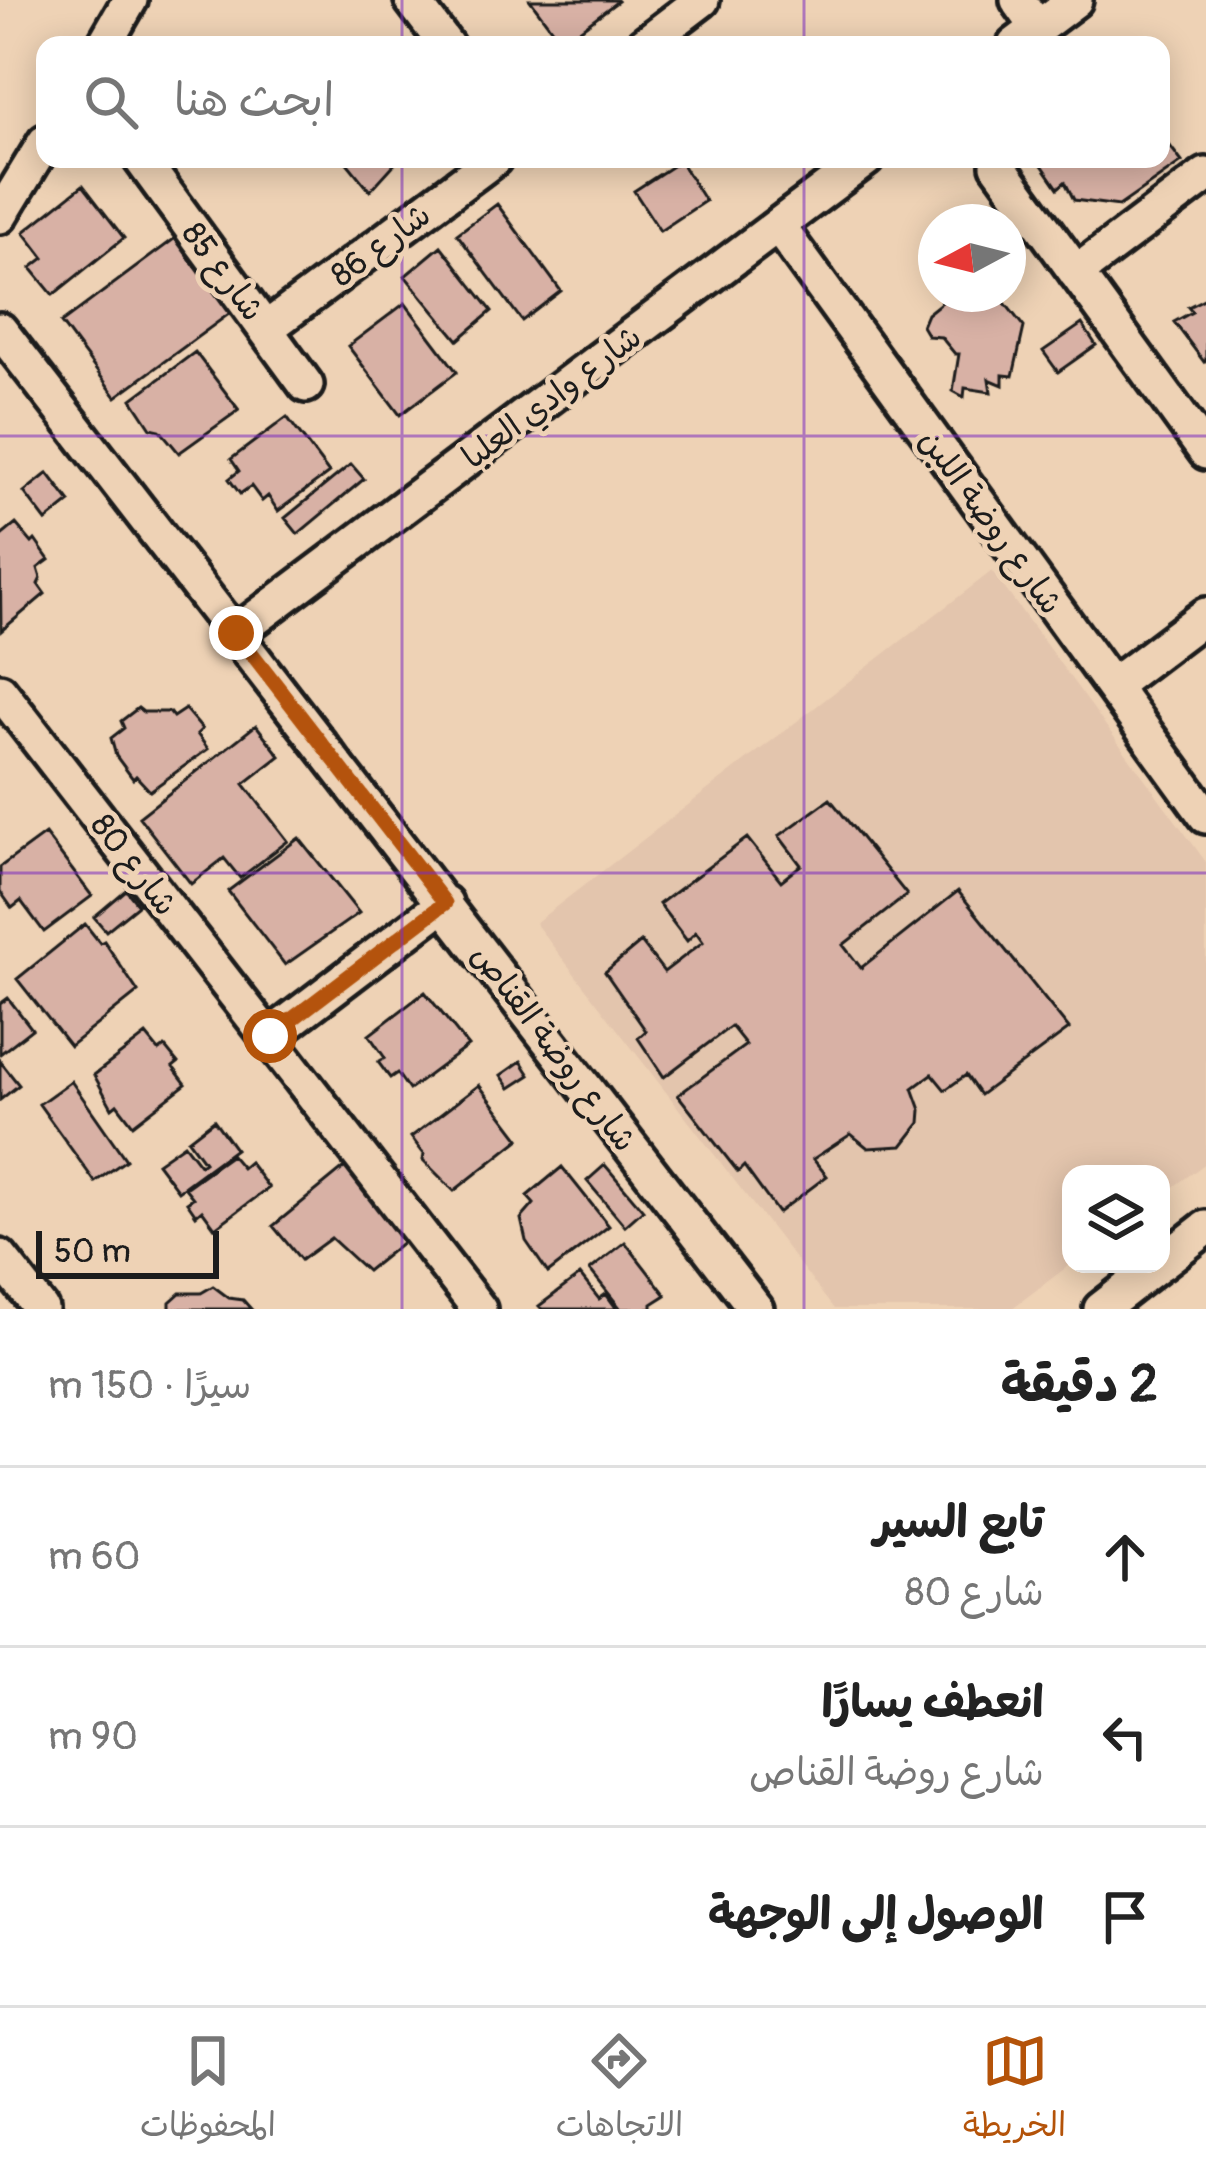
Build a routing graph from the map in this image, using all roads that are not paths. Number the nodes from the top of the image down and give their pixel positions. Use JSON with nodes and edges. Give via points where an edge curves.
{"nodes":[{"id":1,"x":130,"y":0,"type":"edge"},
{"id":2,"x":412,"y":0,"type":"edge"},
{"id":3,"x":702,"y":0,"type":"edge"},
{"id":4,"x":1018,"y":0,"type":"edge"},
{"id":5,"x":1075,"y":0,"type":"edge"},
{"id":6,"x":109,"y":36,"type":"edge"},
{"id":7,"x":439,"y":36,"type":"edge"},
{"id":8,"x":656,"y":36,"type":"edge"},
{"id":9,"x":1026,"y":36,"type":"edge"},
{"id":10,"x":1027,"y":36,"type":"edge"},
{"id":11,"x":36,"y":157,"type":"edge"},
{"id":12,"x":148,"y":168,"type":"edge"},
{"id":13,"x":482,"y":168,"type":"edge"},
{"id":14,"x":854,"y":168,"type":"edge"},
{"id":15,"x":1000,"y":168,"type":"edge"},
{"id":16,"x":1206,"y":176,"type":"edge"},
{"id":17,"x":0,"y":216,"type":"edge"},
{"id":18,"x":778,"y":226,"type":"junction"},
{"id":19,"x":1076,"y":273,"type":"junction"},
{"id":20,"x":267,"y":328,"type":"junction"},
{"id":21,"x":0,"y":330,"type":"edge"},
{"id":22,"x":306,"y":385,"type":"dead end"},
{"id":23,"x":1206,"y":452,"type":"edge"},
{"id":24,"x":1206,"y":615,"type":"edge"},
{"id":25,"x":236,"y":633,"type":"junction"},
{"id":26,"x":1112,"y":686,"type":"junction"},
{"id":27,"x":0,"y":691,"type":"edge"},
{"id":28,"x":1205,"y":813,"type":"edge"},
{"id":29,"x":445,"y":903,"type":"junction"},
{"id":30,"x":270,"y":1036,"type":"junction"},
{"id":31,"x":1206,"y":1228,"type":"edge"},
{"id":32,"x":1170,"y":1255,"type":"edge"},
{"id":33,"x":0,"y":1257,"type":"edge"},
{"id":34,"x":1147,"y":1273,"type":"edge"},
{"id":35,"x":40,"y":1309,"type":"edge"},
{"id":36,"x":478,"y":1309,"type":"edge"},
{"id":37,"x":756,"y":1309,"type":"edge"},
{"id":38,"x":1101,"y":1309,"type":"edge"}],
"edges":[{"from":1,"to":6,"type":"street"},
{"from":2,"to":7,"type":"street"},
{"from":3,"to":8,"type":"street"},
{"from":4,"to":9,"type":"street"},
{"from":5,"to":10,"type":"street"},
{"from":11,"to":17,"type":"street"},
{"from":12,"to":20,"type":"street","name":"شارع 85"},
{"from":13,"to":20,"type":"street","name":"شارع 86"},
{"from":14,"to":18,"type":"street","name":"شارع وادي العلبا"},
{"from":15,"to":19,"type":"street"},
{"from":16,"to":19,"type":"street"},
{"from":18,"to":25,"type":"street","name":"شارع وادي العلبا"},
{"from":18,"to":26,"type":"street","name":"شارع روضة اللبن"},
{"from":19,"to":23,"type":"street"},
{"from":20,"to":22,"type":"street","name":"شارع 85"},
{"from":21,"to":25,"type":"street","name":"شارع روضة القناص"},
{"from":24,"to":26,"type":"street"},
{"from":25,"to":29,"type":"street","name":"شارع روضة القناص"},
{"from":26,"to":28,"type":"street","name":"شارع روضة اللبن"},
{"from":27,"to":30,"type":"street","name":"شارع 80"},
{"from":29,"to":30,"type":"street"},
{"from":29,"to":37,"type":"street","name":"شارع روضة القناص"},
{"from":30,"to":36,"type":"street","name":"شارع 80"},
{"from":31,"to":32,"type":"street"},
{"from":33,"to":35,"type":"street"},
{"from":34,"to":38,"type":"street"}]}
